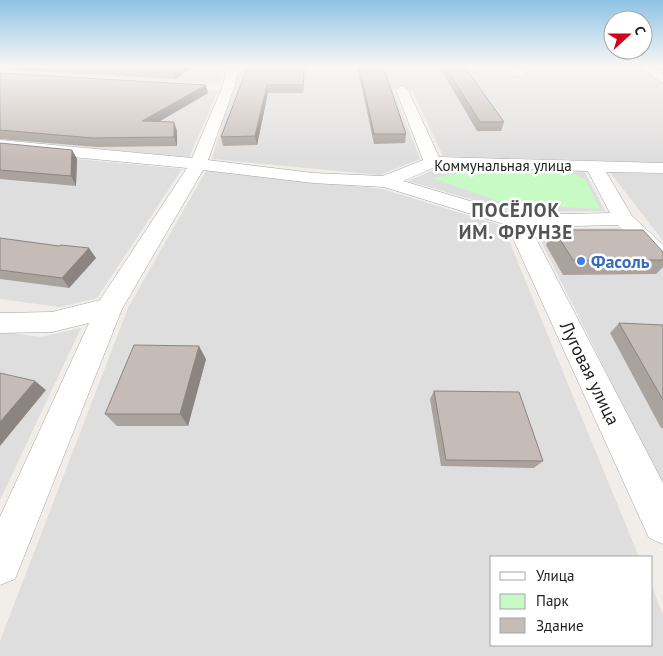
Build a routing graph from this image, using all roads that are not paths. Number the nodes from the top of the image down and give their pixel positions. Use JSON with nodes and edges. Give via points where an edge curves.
{"nodes":[{"id":1,"x":222,"y":97,"type":"edge"},
{"id":2,"x":405,"y":97,"type":"edge"},
{"id":3,"x":0,"y":146,"type":"edge"},
{"id":4,"x":433,"y":162,"type":"junction"},
{"id":5,"x":198,"y":164,"type":"junction"},
{"id":6,"x":594,"y":166,"type":"junction"},
{"id":7,"x":663,"y":168,"type":"edge"},
{"id":8,"x":385,"y":182,"type":"junction"},
{"id":9,"x":624,"y":219,"type":"junction"},
{"id":10,"x":516,"y":221,"type":"junction"},
{"id":11,"x":661,"y":254,"type":"edge"},
{"id":12,"x":109,"y":308,"type":"junction"},
{"id":13,"x":0,"y":324,"type":"edge"},
{"id":14,"x":663,"y":524,"type":"edge"},
{"id":15,"x":0,"y":564,"type":"edge"}],
"edges":[{"from":1,"to":5,"type":"street"},
{"from":2,"to":4,"type":"street"},
{"from":3,"to":5,"type":"street","name":"Коммунальная улица"},
{"from":4,"to":6,"type":"street","name":"Коммунальная улица"},
{"from":4,"to":8,"type":"street","name":"Коммунальная улица"},
{"from":5,"to":8,"type":"street","name":"Коммунальная улица","via":[[313,178]]},
{"from":5,"to":12,"type":"street"},
{"from":6,"to":7,"type":"street","name":"Коммунальная улица"},
{"from":6,"to":9,"type":"street"},
{"from":8,"to":10,"type":"street"},
{"from":9,"to":10,"type":"street"},
{"from":9,"to":11,"type":"street"},
{"from":10,"to":14,"type":"street","name":"Луговая улица"},
{"from":12,"to":13,"type":"street","via":[[52,322]]},
{"from":12,"to":15,"type":"street"}]}
